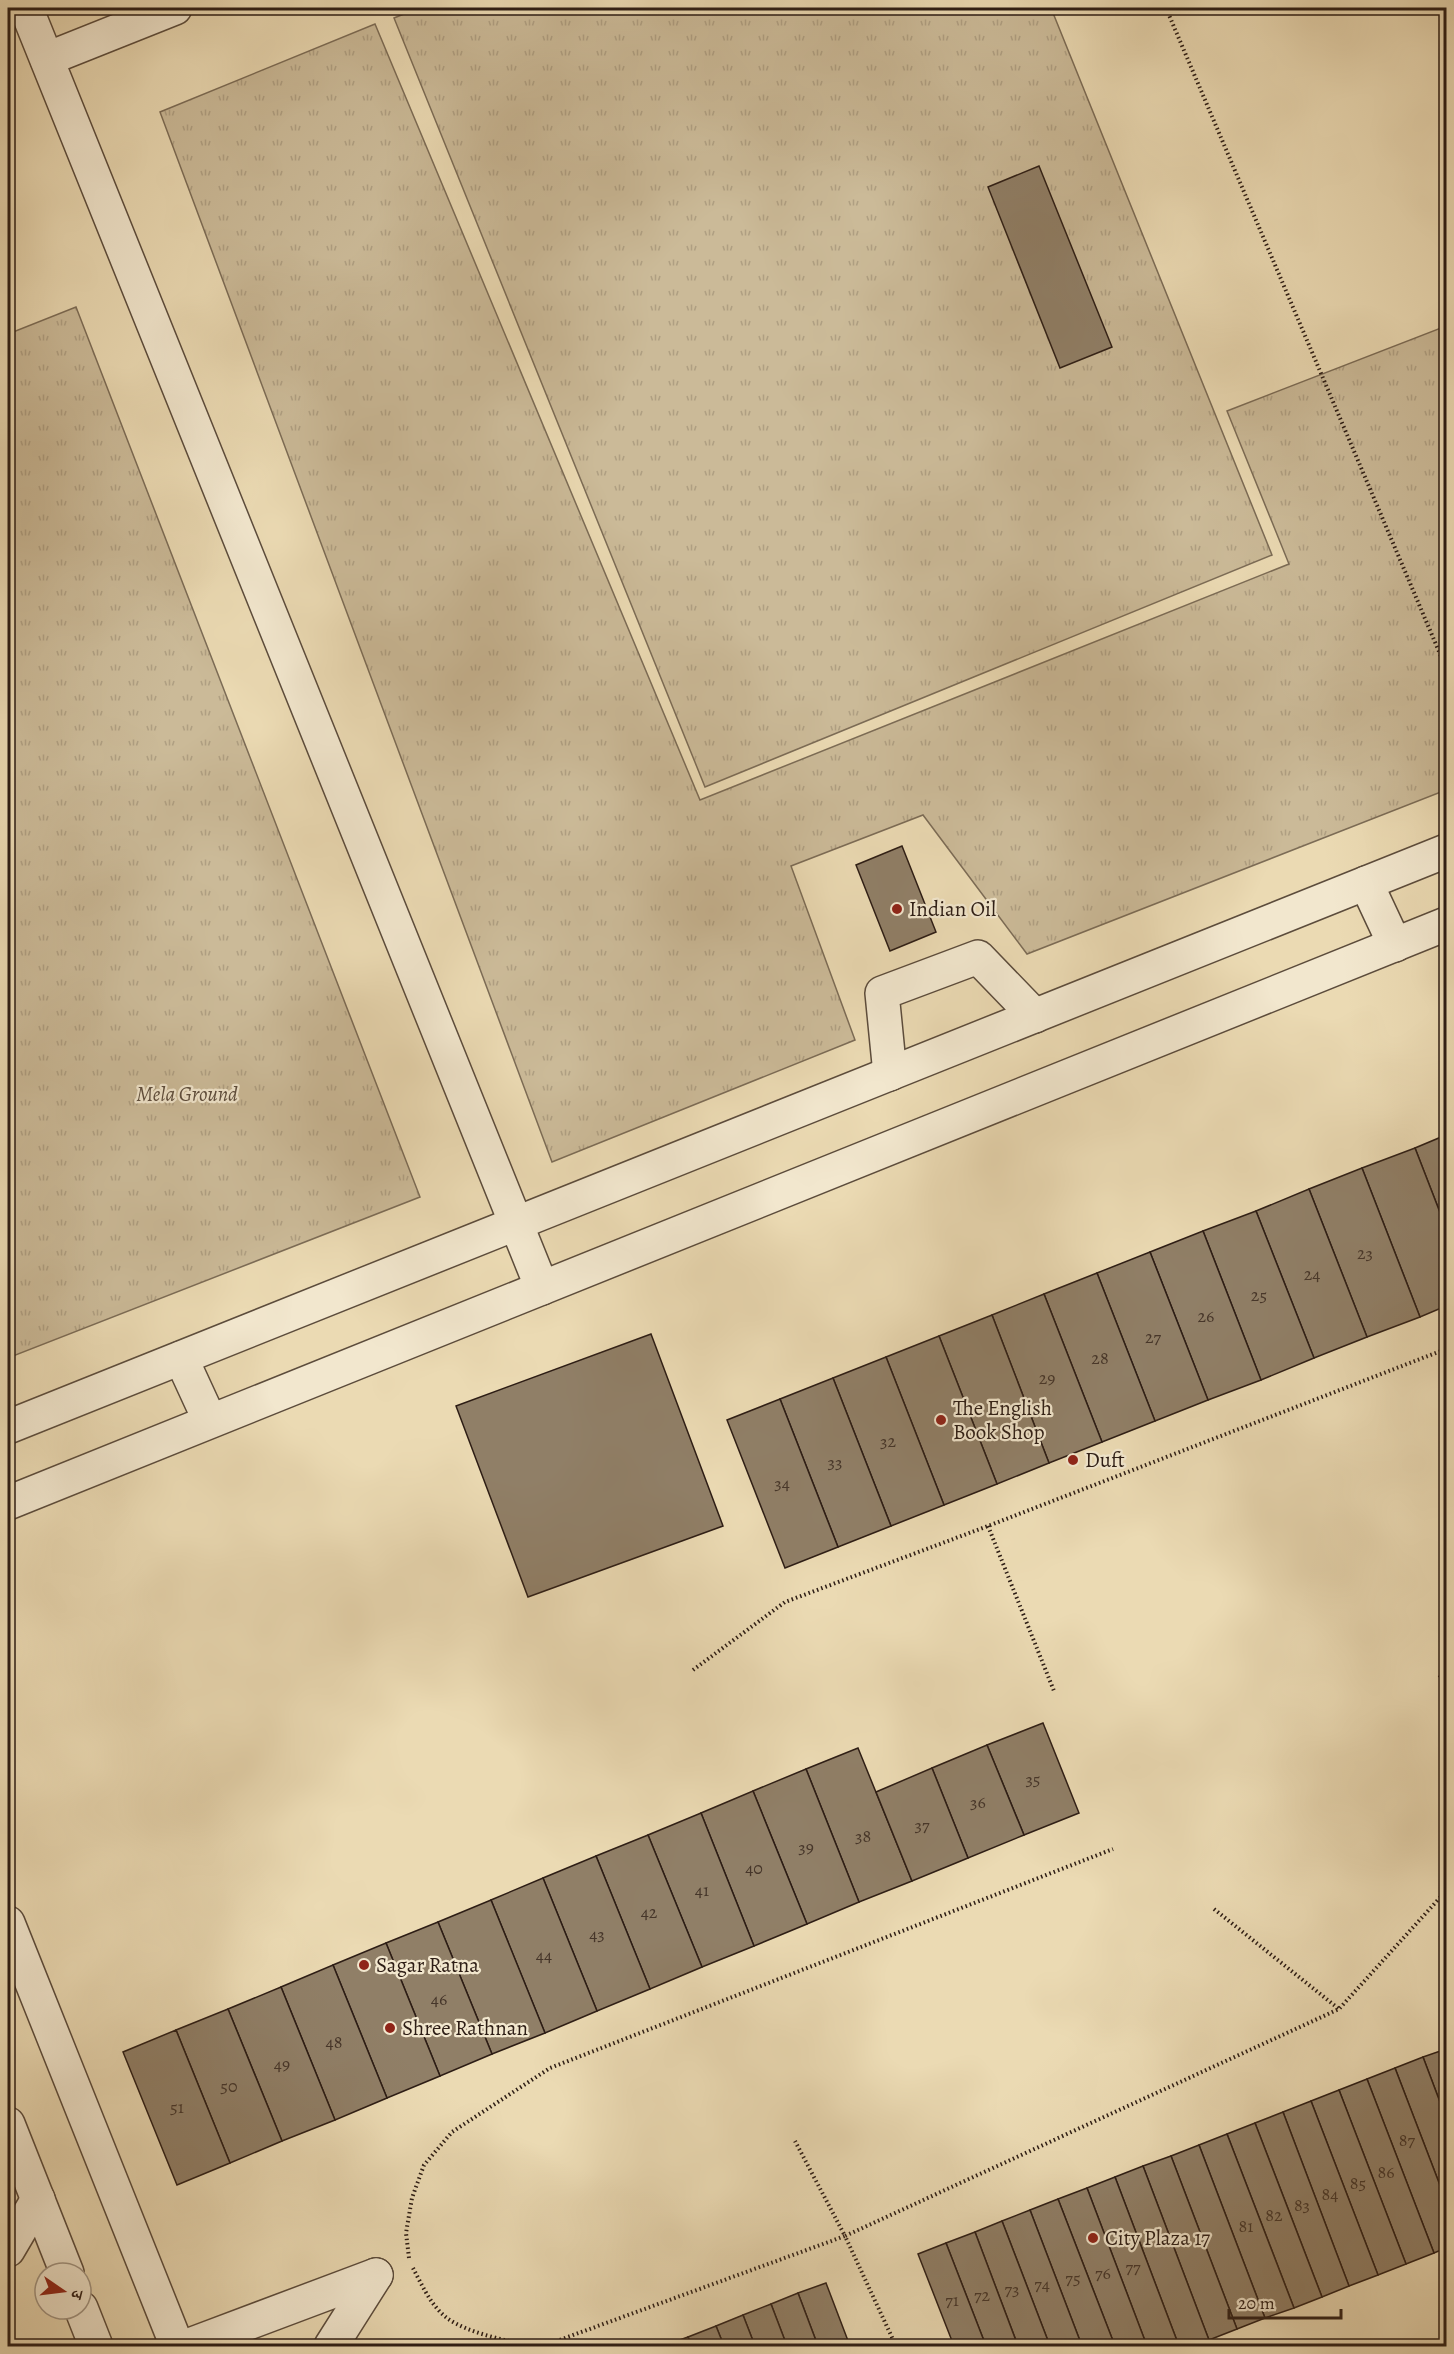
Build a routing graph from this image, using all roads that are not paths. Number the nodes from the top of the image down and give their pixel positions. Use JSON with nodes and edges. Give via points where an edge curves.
{"nodes":[{"id":1,"x":26,"y":8,"type":"edge"},
{"id":2,"x":175,"y":8,"type":"edge"},
{"id":3,"x":47,"y":59,"type":"junction"},
{"id":4,"x":1446,"y":851,"type":"edge"},
{"id":5,"x":1366,"y":883,"type":"junction"},
{"id":6,"x":1446,"y":924,"type":"edge"},
{"id":7,"x":1395,"y":945,"type":"junction"},
{"id":8,"x":1035,"y":1016,"type":"junction"},
{"id":9,"x":890,"y":1074,"type":"junction"},
{"id":10,"x":516,"y":1223,"type":"junction"},
{"id":11,"x":542,"y":1288,"type":"junction"},
{"id":12,"x":181,"y":1358,"type":"junction"},
{"id":13,"x":210,"y":1421,"type":"junction"},
{"id":14,"x":8,"y":1427,"type":"edge"},
{"id":15,"x":8,"y":1503,"type":"edge"},
{"id":16,"x":8,"y":1923,"type":"edge"},
{"id":17,"x":8,"y":2124,"type":"edge"},
{"id":18,"x":38,"y":2199,"type":"junction"},
{"id":19,"x":8,"y":2250,"type":"edge"},
{"id":20,"x":62,"y":2261,"type":"edge"},
{"id":21,"x":86,"y":2321,"type":"edge"},
{"id":22,"x":96,"y":2346,"type":"edge"},
{"id":23,"x":177,"y":2346,"type":"edge"},
{"id":24,"x":187,"y":2346,"type":"edge"},
{"id":25,"x":331,"y":2346,"type":"edge"}],
"edges":[{"from":1,"to":3,"type":"street"},
{"from":2,"to":3,"type":"street"},
{"from":3,"to":10,"type":"street"},
{"from":4,"to":5,"type":"street"},
{"from":5,"to":7,"type":"street"},
{"from":5,"to":8,"type":"street"},
{"from":6,"to":7,"type":"street"},
{"from":7,"to":11,"type":"street"},
{"from":8,"to":9,"type":"street"},
{"from":8,"to":9,"type":"street","via":[[978,957],[882,993]]},
{"from":9,"to":10,"type":"street"},
{"from":10,"to":11,"type":"street"},
{"from":10,"to":12,"type":"street"},
{"from":11,"to":13,"type":"street"},
{"from":12,"to":13,"type":"street"},
{"from":12,"to":14,"type":"street"},
{"from":13,"to":15,"type":"street"},
{"from":16,"to":23,"type":"street"},
{"from":17,"to":18,"type":"street"},
{"from":18,"to":19,"type":"street"},
{"from":18,"to":20,"type":"street"},
{"from":21,"to":22,"type":"street"},
{"from":24,"to":25,"type":"street","via":[[376,2275]]}]}
